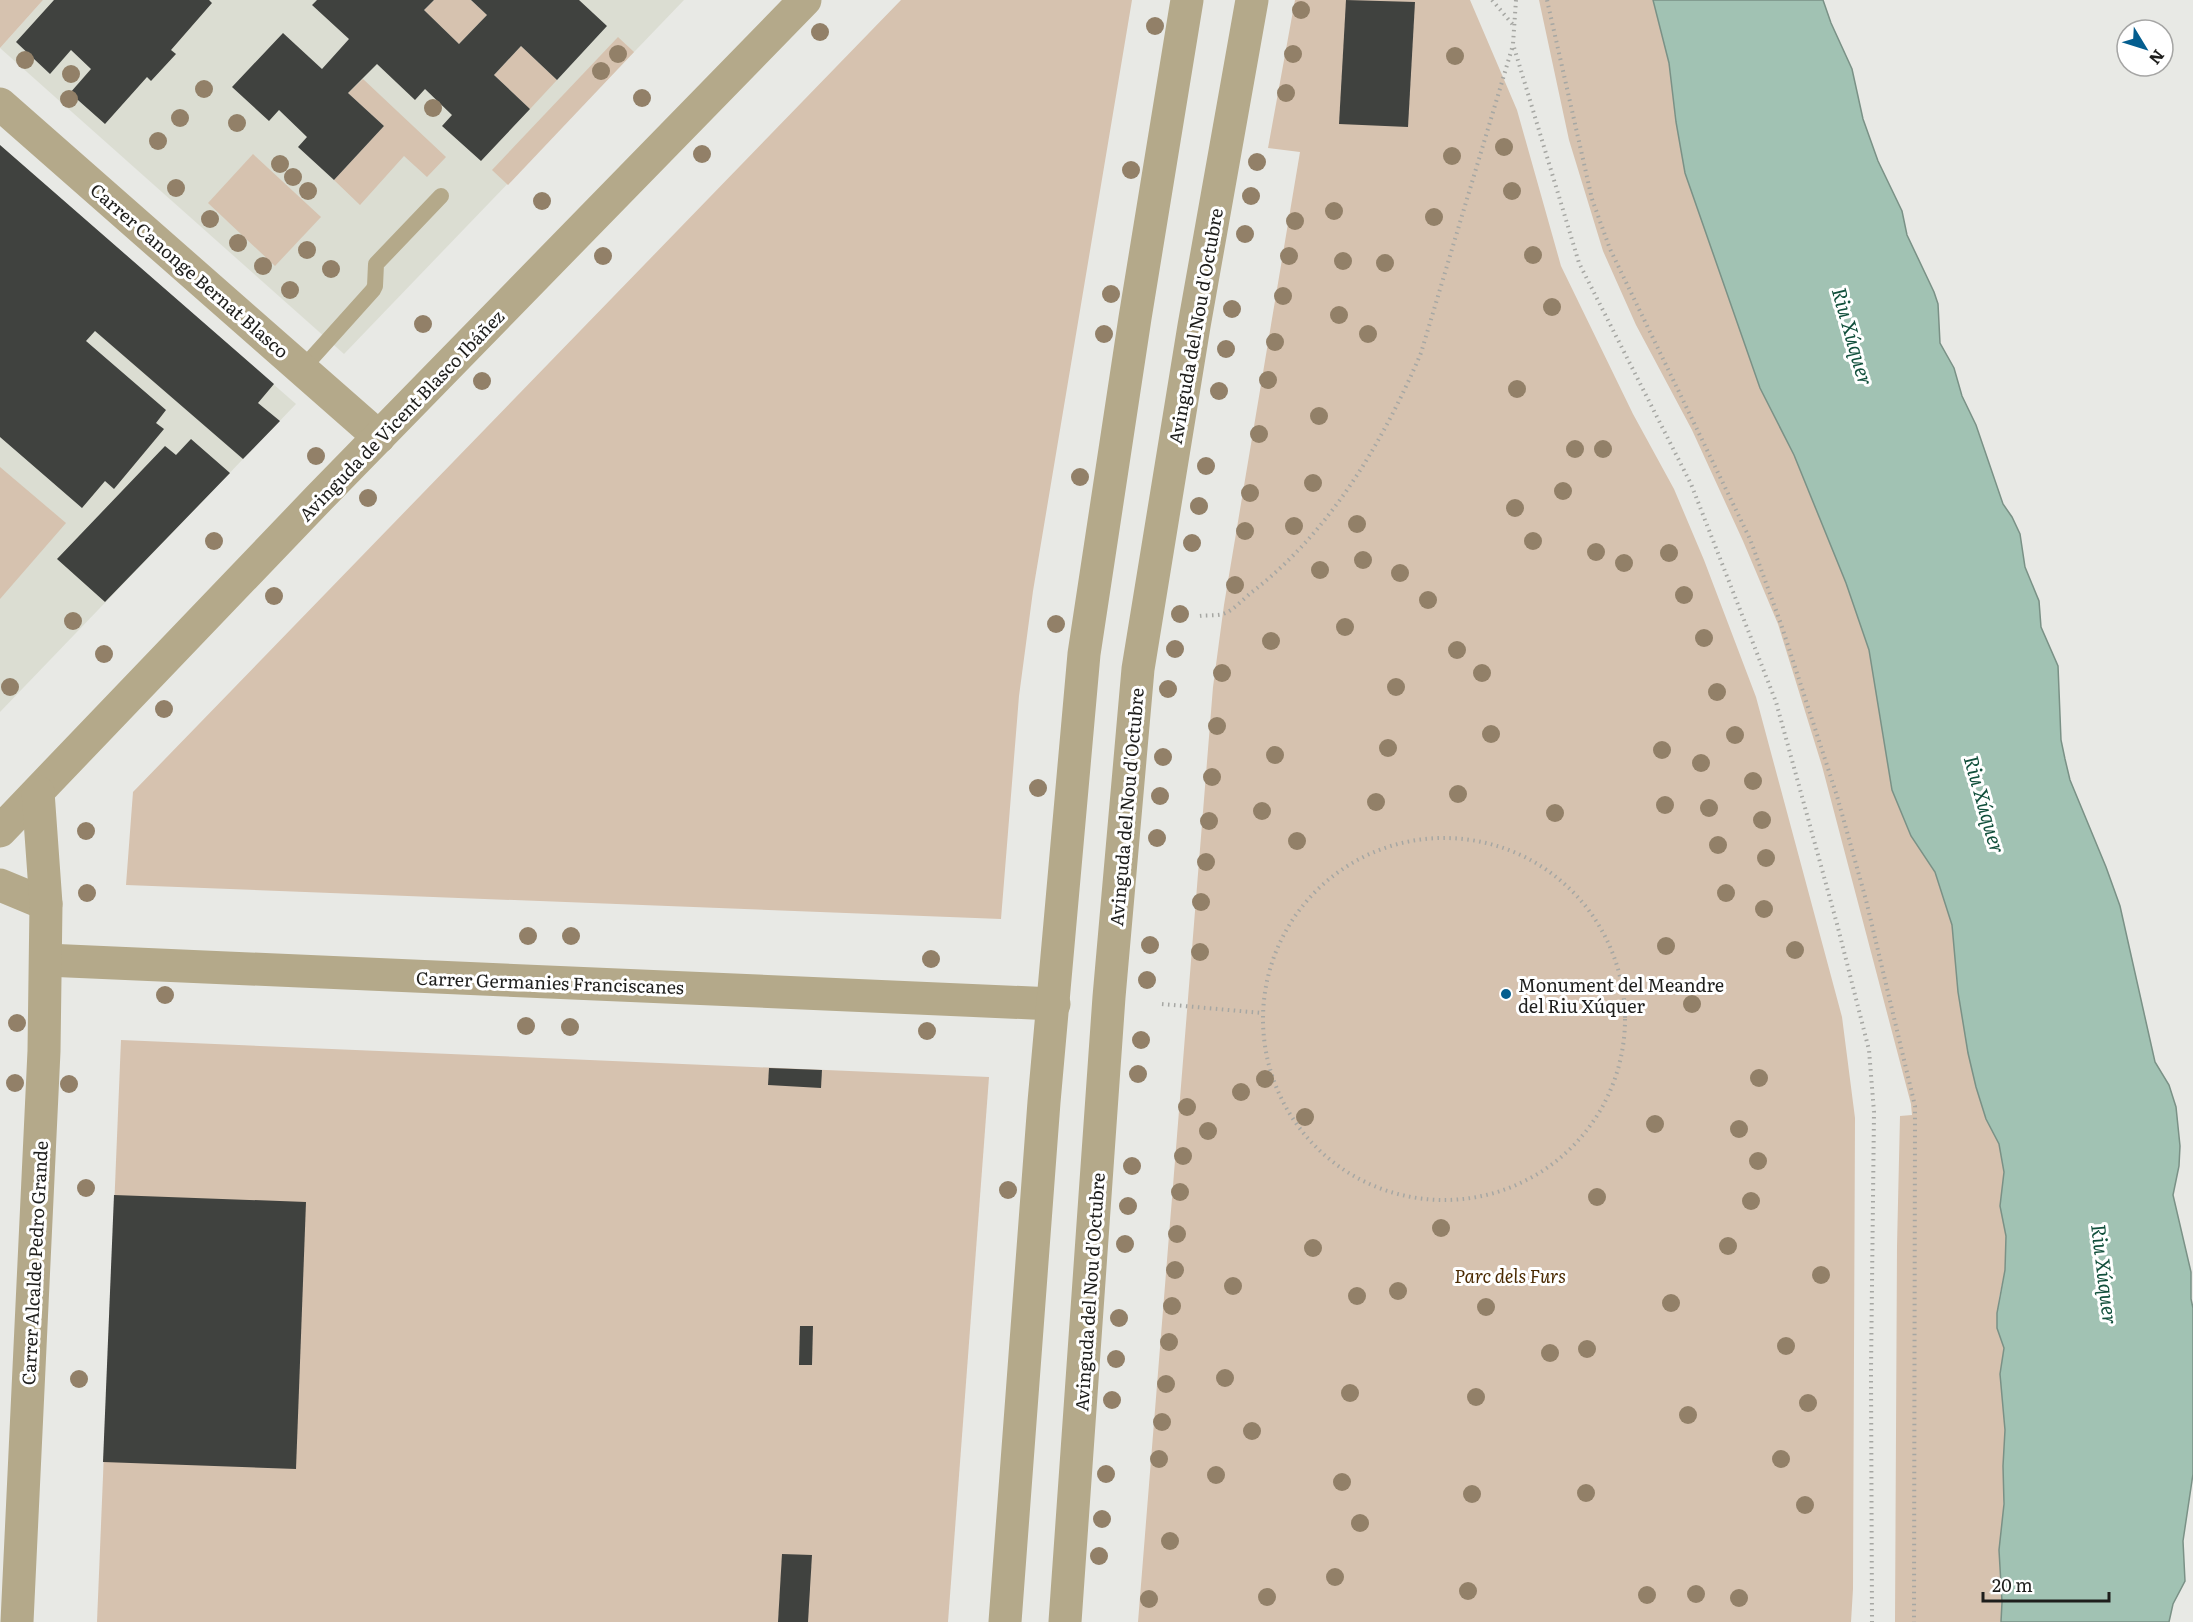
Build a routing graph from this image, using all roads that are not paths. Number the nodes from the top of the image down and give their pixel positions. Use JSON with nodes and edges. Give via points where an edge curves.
{"nodes":[{"id":1,"x":805,"y":0,"type":"edge"},
{"id":2,"x":1188,"y":0,"type":"edge"},
{"id":3,"x":1252,"y":0,"type":"edge"},
{"id":4,"x":0,"y":104,"type":"edge"},
{"id":5,"x":441,"y":196,"type":"dead end"},
{"id":6,"x":302,"y":369,"type":"junction"},
{"id":7,"x":380,"y":437,"type":"junction"},
{"id":8,"x":38,"y":792,"type":"junction"},
{"id":9,"x":0,"y":831,"type":"edge"},
{"id":10,"x":0,"y":885,"type":"edge"},
{"id":11,"x":46,"y":904,"type":"junction"},
{"id":12,"x":46,"y":960,"type":"junction"},
{"id":13,"x":1054,"y":1004,"type":"junction"},
{"id":14,"x":16,"y":1622,"type":"edge"},
{"id":15,"x":1005,"y":1622,"type":"edge"},
{"id":16,"x":1065,"y":1622,"type":"edge"}],
"edges":[{"from":1,"to":7,"type":"street","name":"Avinguda de Vicent Blasco Ibáñez"},
{"from":2,"to":13,"type":"street","via":[[1084,654]]},
{"from":3,"to":16,"type":"street","name":"Avinguda del Nou d'Octubre","via":[[1138,669],[1109,997]]},
{"from":4,"to":6,"type":"street","name":"Carrer Canonge Bernat Blasco"},
{"from":5,"to":6,"type":"lane","via":[[376,264],[373,290]]},
{"from":6,"to":7,"type":"street","name":"Carrer Canonge Bernat Blasco"},
{"from":7,"to":8,"type":"street","name":"Avinguda de Vicent Blasco Ibáñez"},
{"from":8,"to":9,"type":"street","name":"Avinguda de Vicent Blasco Ibáñez"},
{"from":8,"to":11,"type":"street","name":"Carrer Alcalde Pedro Grande"},
{"from":10,"to":11,"type":"street"},
{"from":11,"to":12,"type":"street","name":"Carrer Alcalde Pedro Grande"},
{"from":12,"to":13,"type":"street","name":"Carrer Germanies Franciscanes"},
{"from":12,"to":14,"type":"street","name":"Carrer Alcalde Pedro Grande"},
{"from":13,"to":15,"type":"street"}]}
